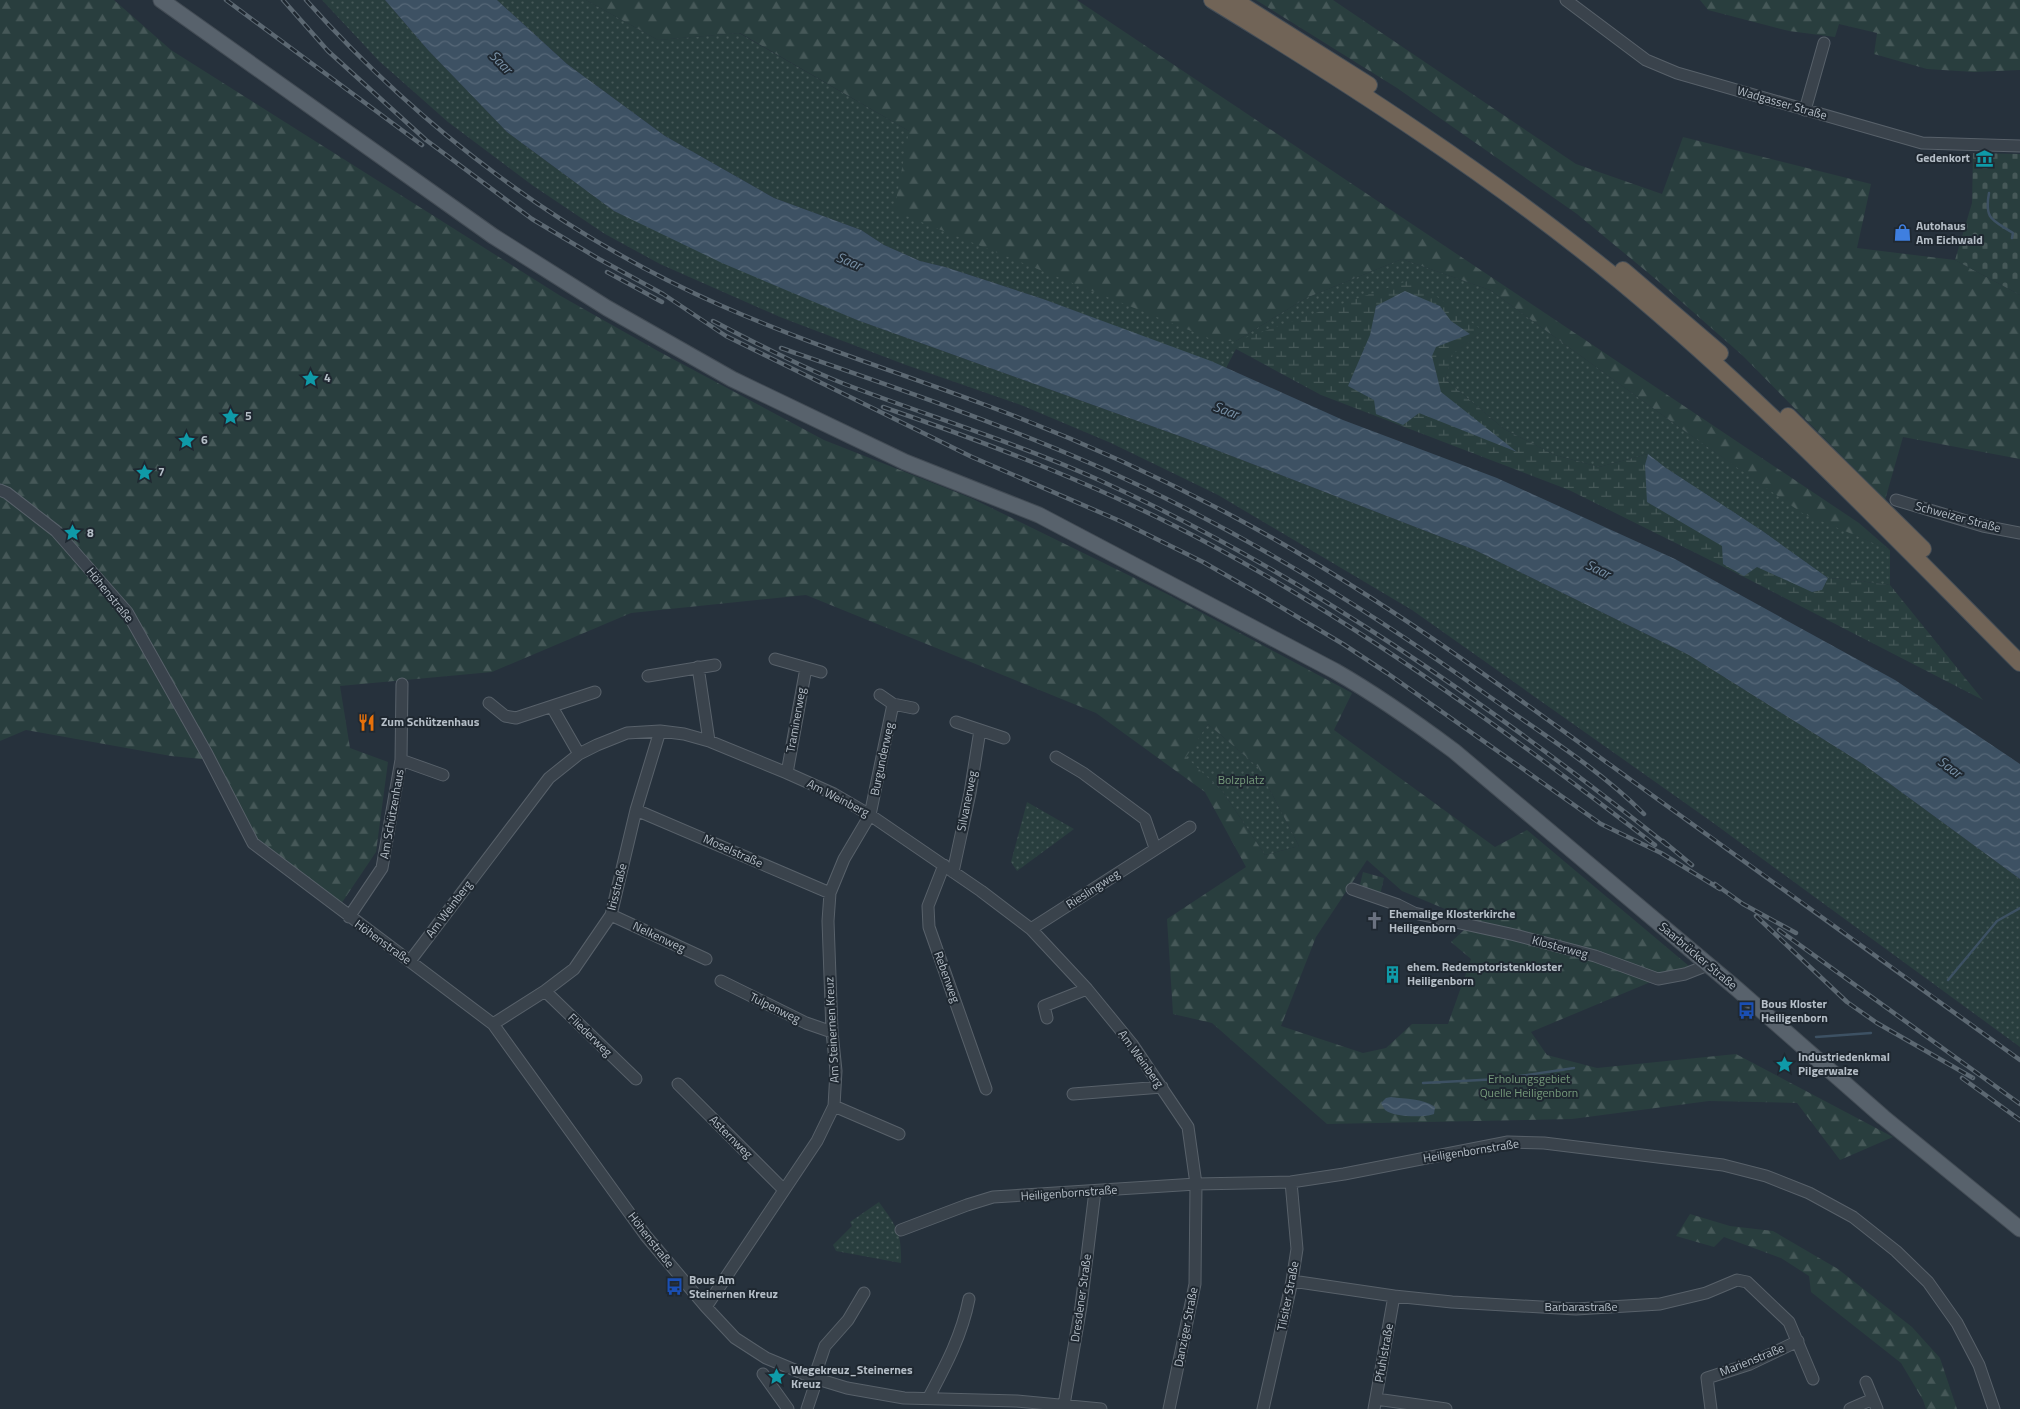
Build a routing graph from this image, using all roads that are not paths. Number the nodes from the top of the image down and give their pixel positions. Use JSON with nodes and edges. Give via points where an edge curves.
{"nodes":[{"id":1,"x":161,"y":0,"type":"edge"},
{"id":2,"x":1212,"y":0,"type":"edge"},
{"id":3,"x":1234,"y":0,"type":"edge"},
{"id":4,"x":1566,"y":0,"type":"edge"},
{"id":5,"x":1824,"y":43,"type":"dead end"},
{"id":6,"x":1806,"y":110,"type":"junction"},
{"id":7,"x":2020,"y":146,"type":"edge"},
{"id":8,"x":1832,"y":466,"type":"junction"},
{"id":9,"x":0,"y":490,"type":"edge"},
{"id":10,"x":1896,"y":500,"type":"dead end"},
{"id":11,"x":2020,"y":533,"type":"edge"},
{"id":12,"x":1979,"y":613,"type":"junction"},
{"id":13,"x":2020,"y":647,"type":"edge"},
{"id":14,"x":775,"y":659,"type":"dead end"},
{"id":15,"x":2020,"y":663,"type":"edge"},
{"id":16,"x":715,"y":665,"type":"dead end"},
{"id":17,"x":698,"y":667,"type":"junction"},
{"id":18,"x":806,"y":668,"type":"junction"},
{"id":19,"x":821,"y":672,"type":"dead end"},
{"id":20,"x":648,"y":676,"type":"dead end"},
{"id":21,"x":402,"y":684,"type":"dead end"},
{"id":22,"x":595,"y":692,"type":"dead end"},
{"id":23,"x":880,"y":695,"type":"dead end"},
{"id":24,"x":489,"y":703,"type":"dead end"},
{"id":25,"x":894,"y":704,"type":"junction"},
{"id":26,"x":552,"y":707,"type":"junction"},
{"id":27,"x":913,"y":708,"type":"dead end"},
{"id":28,"x":956,"y":722,"type":"dead end"},
{"id":29,"x":980,"y":730,"type":"junction"},
{"id":30,"x":660,"y":731,"type":"junction"},
{"id":31,"x":1004,"y":738,"type":"dead end"},
{"id":32,"x":709,"y":741,"type":"junction"},
{"id":33,"x":579,"y":754,"type":"junction"},
{"id":34,"x":1056,"y":757,"type":"dead end"},
{"id":35,"x":401,"y":760,"type":"junction"},
{"id":36,"x":787,"y":773,"type":"junction"},
{"id":37,"x":443,"y":775,"type":"dead end"},
{"id":38,"x":636,"y":810,"type":"junction"},
{"id":39,"x":870,"y":814,"type":"junction"},
{"id":40,"x":1190,"y":827,"type":"dead end"},
{"id":41,"x":1155,"y":848,"type":"junction"},
{"id":42,"x":948,"y":869,"type":"junction"},
{"id":43,"x":1352,"y":890,"type":"dead end"},
{"id":44,"x":830,"y":893,"type":"junction"},
{"id":45,"x":611,"y":914,"type":"junction"},
{"id":46,"x":349,"y":917,"type":"junction"},
{"id":47,"x":1031,"y":929,"type":"junction"},
{"id":48,"x":706,"y":959,"type":"dead end"},
{"id":49,"x":410,"y":961,"type":"junction"},
{"id":50,"x":1708,"y":965,"type":"junction"},
{"id":51,"x":721,"y":981,"type":"dead end"},
{"id":52,"x":1087,"y":989,"type":"junction"},
{"id":53,"x":545,"y":991,"type":"junction"},
{"id":54,"x":1047,"y":1018,"type":"dead end"},
{"id":55,"x":493,"y":1024,"type":"junction"},
{"id":56,"x":832,"y":1032,"type":"junction"},
{"id":57,"x":636,"y":1079,"type":"dead end"},
{"id":58,"x":678,"y":1084,"type":"dead end"},
{"id":59,"x":1162,"y":1087,"type":"junction"},
{"id":60,"x":986,"y":1089,"type":"dead end"},
{"id":61,"x":1073,"y":1094,"type":"dead end"},
{"id":62,"x":834,"y":1106,"type":"junction"},
{"id":63,"x":899,"y":1134,"type":"dead end"},
{"id":64,"x":1291,"y":1182,"type":"junction"},
{"id":65,"x":1196,"y":1184,"type":"junction"},
{"id":66,"x":784,"y":1190,"type":"junction"},
{"id":67,"x":1095,"y":1191,"type":"junction"},
{"id":68,"x":2020,"y":1229,"type":"edge"},
{"id":69,"x":901,"y":1230,"type":"dead end"},
{"id":70,"x":1292,"y":1281,"type":"junction"},
{"id":71,"x":864,"y":1293,"type":"dead end"},
{"id":72,"x":1394,"y":1296,"type":"junction"},
{"id":73,"x":969,"y":1299,"type":"dead end"},
{"id":74,"x":706,"y":1307,"type":"junction"},
{"id":75,"x":1798,"y":1341,"type":"junction"},
{"id":76,"x":763,"y":1374,"type":"dead end"},
{"id":77,"x":816,"y":1378,"type":"junction"},
{"id":78,"x":1813,"y":1379,"type":"dead end"},
{"id":79,"x":1866,"y":1382,"type":"dead end"},
{"id":80,"x":929,"y":1397,"type":"junction"},
{"id":81,"x":903,"y":1403,"type":"edge"},
{"id":82,"x":1375,"y":1404,"type":"edge"},
{"id":83,"x":1875,"y":1404,"type":"edge"},
{"id":84,"x":1016,"y":1405,"type":"edge"},
{"id":85,"x":1064,"y":1405,"type":"junction"},
{"id":86,"x":788,"y":1409,"type":"edge"},
{"id":87,"x":807,"y":1409,"type":"edge"},
{"id":88,"x":1101,"y":1409,"type":"edge"},
{"id":89,"x":1169,"y":1409,"type":"edge"},
{"id":90,"x":1263,"y":1409,"type":"edge"},
{"id":91,"x":1446,"y":1409,"type":"edge"},
{"id":92,"x":1711,"y":1409,"type":"edge"},
{"id":93,"x":1850,"y":1409,"type":"edge"},
{"id":94,"x":1994,"y":1409,"type":"edge"}],
"edges":[{"from":1,"to":50,"type":"main road","name":"Saarbrücker Straße","via":[[494,236],[607,308],[732,379],[829,427],[905,462],[1039,516],[1370,691],[1454,751]]},
{"from":2,"to":8,"type":"highway","via":[[1370,99],[1544,221],[1618,280]]},
{"from":3,"to":8,"type":"highway","via":[[1414,115],[1550,212],[1675,312]]},
{"from":4,"to":6,"type":"street","name":"Wadgasser Straße","via":[[1646,60],[1677,73]]},
{"from":5,"to":6,"type":"street"},
{"from":6,"to":7,"type":"street","name":"Wadgasser Straße","via":[[1922,143]]},
{"from":8,"to":12,"type":"highway"},
{"from":9,"to":46,"type":"street","name":"Höhenstraße","via":[[56,530],[127,612],[207,754],[252,843]]},
{"from":10,"to":11,"type":"street","name":"Schweizer Straße","via":[[1983,526]]},
{"from":12,"to":13,"type":"highway"},
{"from":12,"to":15,"type":"highway"},
{"from":14,"to":18,"type":"street"},
{"from":16,"to":17,"type":"street"},
{"from":17,"to":20,"type":"street"},
{"from":17,"to":32,"type":"street"},
{"from":18,"to":19,"type":"street"},
{"from":18,"to":36,"type":"street","name":"Traminerweg"},
{"from":21,"to":35,"type":"street","name":"Am Schützenhaus"},
{"from":22,"to":26,"type":"street"},
{"from":23,"to":25,"type":"street"},
{"from":24,"to":26,"type":"street","via":[[505,716],[516,718]]},
{"from":25,"to":27,"type":"street"},
{"from":25,"to":39,"type":"street","name":"Burgunderweg"},
{"from":26,"to":33,"type":"street"},
{"from":28,"to":29,"type":"street"},
{"from":29,"to":31,"type":"street"},
{"from":29,"to":42,"type":"street","name":"Silvanerweg","via":[[970,793]]},
{"from":30,"to":32,"type":"street","name":"Am Weinberg"},
{"from":30,"to":33,"type":"street","name":"Am Weinberg","via":[[627,733]]},
{"from":30,"to":38,"type":"street","name":"Irisstraße"},
{"from":32,"to":36,"type":"street","name":"Am Weinberg"},
{"from":33,"to":49,"type":"street","name":"Am Weinberg","via":[[549,778]]},
{"from":34,"to":41,"type":"street","via":[[1145,820]]},
{"from":35,"to":37,"type":"street","name":"Am Schützenhaus"},
{"from":35,"to":46,"type":"street","name":"Am Schützenhaus","via":[[382,868]]},
{"from":36,"to":39,"type":"street","name":"Am Weinberg"},
{"from":38,"to":44,"type":"street","name":"Moselstraße"},
{"from":38,"to":45,"type":"street","name":"Irisstraße"},
{"from":39,"to":42,"type":"street","name":"Am Weinberg"},
{"from":39,"to":44,"type":"street","name":"Am Steinernen Kreuz","via":[[844,859]]},
{"from":40,"to":41,"type":"street","name":"Rieslingweg"},
{"from":41,"to":47,"type":"street","name":"Rieslingweg"},
{"from":42,"to":47,"type":"street","name":"Am Weinberg"},
{"from":42,"to":60,"type":"street","name":"Rebenweg","via":[[928,906],[929,927]]},
{"from":43,"to":50,"type":"street","name":"Klosterweg","via":[[1414,913],[1595,956],[1658,980]]},
{"from":44,"to":56,"type":"street","name":"Am Steinernen Kreuz"},
{"from":45,"to":48,"type":"street","name":"Nelkenweg"},
{"from":45,"to":53,"type":"street","name":"Irisstraße","via":[[574,969]]},
{"from":46,"to":49,"type":"street","name":"Höhenstraße"},
{"from":47,"to":52,"type":"street","name":"Am Weinberg"},
{"from":49,"to":55,"type":"street","name":"Höhenstraße"},
{"from":50,"to":68,"type":"main road","name":"Saarbrücker Straße","via":[[1883,1117]]},
{"from":51,"to":56,"type":"street","name":"Tulpenweg","via":[[806,1023]]},
{"from":52,"to":54,"type":"street","via":[[1044,1006]]},
{"from":52,"to":59,"type":"street","name":"Am Weinberg"},
{"from":53,"to":55,"type":"street","name":"Irisstraße"},
{"from":53,"to":57,"type":"street","name":"Fliederweg"},
{"from":55,"to":74,"type":"street","name":"Höhenstraße","via":[[646,1236]]},
{"from":56,"to":62,"type":"street","name":"Am Steinernen Kreuz","via":[[836,1071]]},
{"from":58,"to":66,"type":"street","name":"Asternweg"},
{"from":59,"to":61,"type":"street"},
{"from":59,"to":65,"type":"street","name":"Am Weinberg","via":[[1188,1127]]},
{"from":62,"to":63,"type":"street"},
{"from":62,"to":66,"type":"street","name":"Am Steinernen Kreuz","via":[[817,1141]]},
{"from":64,"to":65,"type":"street","name":"Heiligenbornstraße"},
{"from":64,"to":70,"type":"street","name":"Tilsiter Straße","via":[[1297,1249]]},
{"from":64,"to":94,"type":"street","name":"Heiligenbornstraße","via":[[1522,1142],[1715,1164],[1766,1176],[1809,1192],[1853,1217],[1914,1266],[1943,1301],[1970,1344]]},
{"from":65,"to":67,"type":"street","name":"Heiligenbornstraße"},
{"from":65,"to":89,"type":"street","name":"Danziger Straße","via":[[1195,1284]]},
{"from":66,"to":74,"type":"street","name":"Am Steinernen Kreuz"},
{"from":67,"to":69,"type":"street","name":"Heiligenbornstraße","via":[[993,1197]]},
{"from":67,"to":85,"type":"street","name":"Dresdener Straße","via":[[1081,1306]]},
{"from":70,"to":72,"type":"street","name":"Barbarastraße"},
{"from":70,"to":90,"type":"street","name":"Tilsiter Straße"},
{"from":71,"to":77,"type":"street","via":[[848,1320],[825,1346]]},
{"from":72,"to":75,"type":"street","name":"Barbarastraße","via":[[1576,1309],[1636,1307],[1681,1300],[1737,1280],[1747,1282],[1789,1322]]},
{"from":72,"to":82,"type":"street","name":"Pfuhlstraße"},
{"from":73,"to":80,"type":"street","via":[[953,1351]]},
{"from":74,"to":77,"type":"street","name":"Höhenstraße","via":[[735,1338],[766,1358]]},
{"from":75,"to":78,"type":"street","name":"Barbarastraße"},
{"from":75,"to":92,"type":"street","name":"Marienstraße","via":[[1750,1364],[1707,1378]]},
{"from":76,"to":86,"type":"street"},
{"from":77,"to":81,"type":"street","name":"Höhenstraße"},
{"from":77,"to":87,"type":"street"},
{"from":79,"to":83,"type":"street"},
{"from":80,"to":81,"type":"street","name":"Höhenstraße"},
{"from":80,"to":84,"type":"street","name":"Höhenstraße"},
{"from":82,"to":91,"type":"street"},
{"from":83,"to":93,"type":"street"},
{"from":84,"to":85,"type":"street","name":"Höhenstraße"},
{"from":85,"to":88,"type":"street","name":"Höhenstraße"}]}
